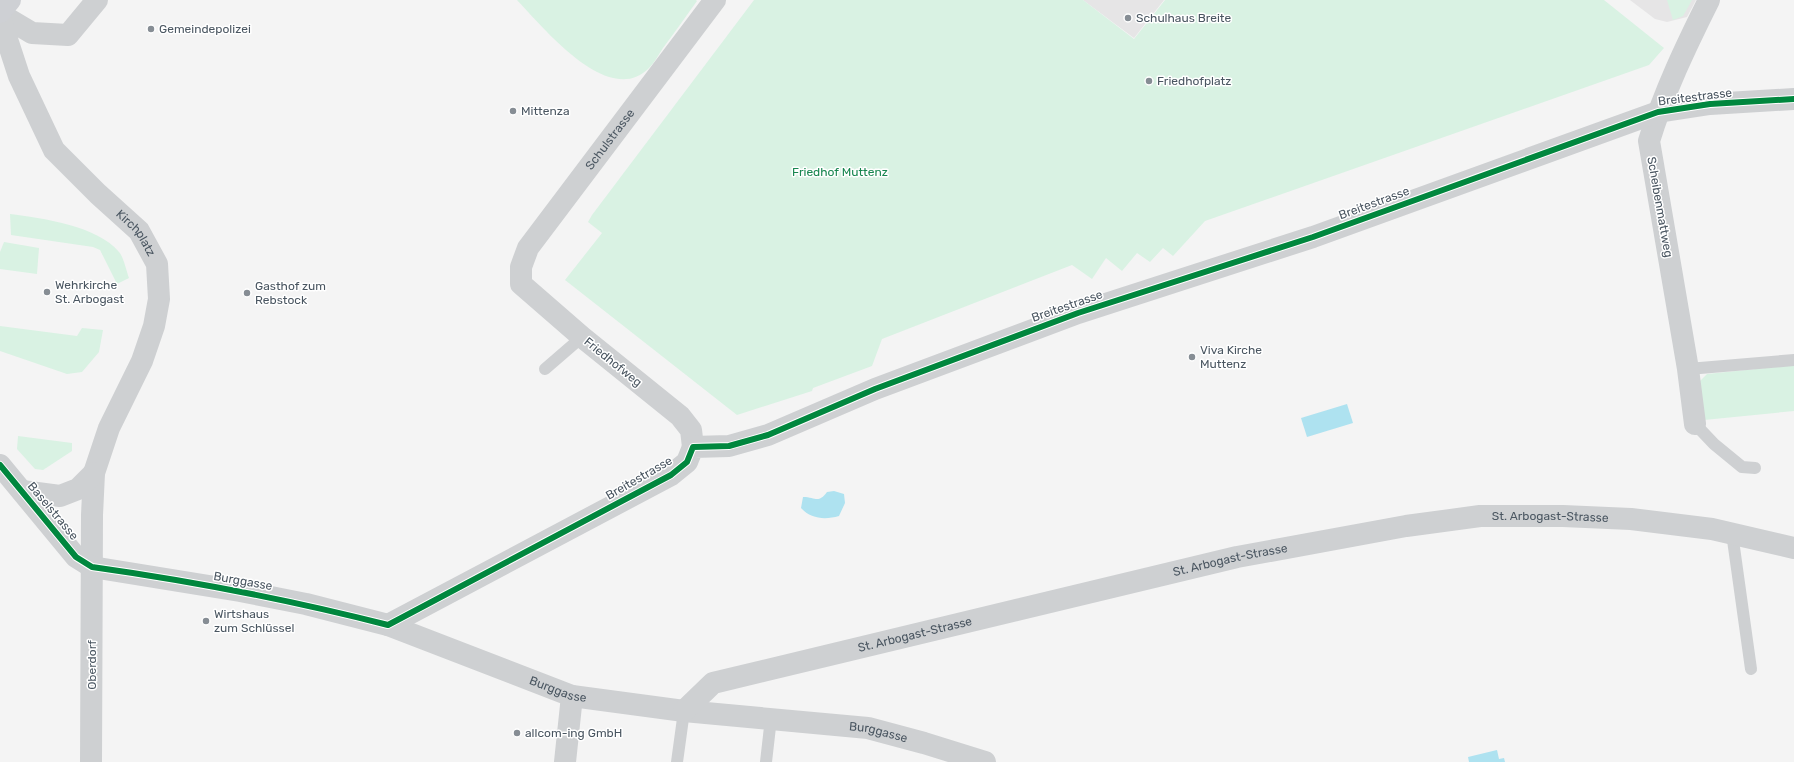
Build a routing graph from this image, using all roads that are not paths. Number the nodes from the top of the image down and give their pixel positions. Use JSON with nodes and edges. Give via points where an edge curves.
{"nodes":[{"id":1,"x":10,"y":0,"type":"edge"},
{"id":2,"x":97,"y":0,"type":"edge"},
{"id":3,"x":715,"y":0,"type":"edge"},
{"id":4,"x":1708,"y":0,"type":"edge"},
{"id":5,"x":0,"y":13,"type":"edge"},
{"id":6,"x":0,"y":18,"type":"edge"},
{"id":7,"x":1794,"y":99,"type":"edge"},
{"id":8,"x":1658,"y":112,"type":"junction"},
{"id":9,"x":521,"y":284,"type":"joint"},
{"id":10,"x":582,"y":337,"type":"junction"},
{"id":11,"x":1794,"y":360,"type":"edge"},
{"id":12,"x":545,"y":369,"type":"dead end"},
{"id":13,"x":1688,"y":369,"type":"junction"},
{"id":14,"x":1695,"y":424,"type":"joint"},
{"id":15,"x":693,"y":447,"type":"junction"},
{"id":16,"x":0,"y":465,"type":"edge"},
{"id":17,"x":1755,"y":468,"type":"dead end"},
{"id":18,"x":94,"y":473,"type":"junction"},
{"id":19,"x":22,"y":492,"type":"junction"},
{"id":20,"x":1732,"y":533,"type":"junction"},
{"id":21,"x":1794,"y":548,"type":"edge"},
{"id":22,"x":92,"y":568,"type":"junction"},
{"id":23,"x":388,"y":625,"type":"junction"},
{"id":24,"x":1751,"y":669,"type":"dead end"},
{"id":25,"x":572,"y":696,"type":"junction"},
{"id":26,"x":684,"y":711,"type":"junction"},
{"id":27,"x":771,"y":718,"type":"junction"},
{"id":28,"x":91,"y":762,"type":"edge"},
{"id":29,"x":564,"y":762,"type":"edge"},
{"id":30,"x":677,"y":762,"type":"edge"},
{"id":31,"x":766,"y":762,"type":"edge"},
{"id":32,"x":985,"y":762,"type":"edge"}],
"edges":[{"from":1,"to":5,"type":"street"},
{"from":2,"to":5,"type":"street","via":[[68,35],[32,33]]},
{"from":3,"to":9,"type":"street","name":"Schulstrasse","via":[[528,248],[521,267]]},
{"from":4,"to":8,"type":"street","name":"Scheibenmattweg"},
{"from":6,"to":18,"type":"street","name":"Kirchplatz","via":[[19,76],[54,150],[140,231],[157,264],[159,299],[154,326],[142,361],[109,428]]},
{"from":7,"to":8,"type":"street","name":"Breitestrasse","via":[[1710,104]]},
{"from":8,"to":13,"type":"street","name":"Scheibenmattweg","via":[[1649,141]]},
{"from":8,"to":15,"type":"street","name":"Breitestrasse","via":[[1313,237],[1078,313],[875,389],[768,435],[729,446]]},
{"from":9,"to":10,"type":"street","name":"Friedhofweg"},
{"from":10,"to":12,"type":"lane"},
{"from":10,"to":15,"type":"street","name":"Friedhofweg","via":[[680,416],[691,430]]},
{"from":11,"to":13,"type":"lane"},
{"from":13,"to":14,"type":"street","name":"Scheibenmattweg"},
{"from":14,"to":17,"type":"lane","via":[[1742,467]]},
{"from":15,"to":23,"type":"street","name":"Breitestrasse","via":[[686,462],[671,475]]},
{"from":16,"to":19,"type":"street","name":"Baselstrasse"},
{"from":18,"to":19,"type":"street","name":"Kirchplatz","via":[[78,489],[60,496]]},
{"from":18,"to":22,"type":"street","name":"Kirchplatz"},
{"from":19,"to":22,"type":"street","name":"Baselstrasse","via":[[76,557]]},
{"from":20,"to":21,"type":"street","name":"St. Arbogast-Strasse"},
{"from":20,"to":24,"type":"lane"},
{"from":20,"to":26,"type":"street","name":"St. Arbogast-Strasse","via":[[1631,519],[1563,516],[1480,516],[1406,526],[1222,561],[713,683]]},
{"from":22,"to":23,"type":"street","name":"Burggasse","via":[[240,591],[306,604]]},
{"from":22,"to":28,"type":"street","name":"Oberdorf"},
{"from":23,"to":25,"type":"street","name":"Burggasse"},
{"from":25,"to":26,"type":"street","name":"Burggasse"},
{"from":25,"to":29,"type":"street"},
{"from":26,"to":27,"type":"street","name":"Burggasse"},
{"from":26,"to":30,"type":"lane"},
{"from":27,"to":31,"type":"lane"},
{"from":27,"to":32,"type":"street","name":"Burggasse","via":[[868,728],[924,742]]}]}
